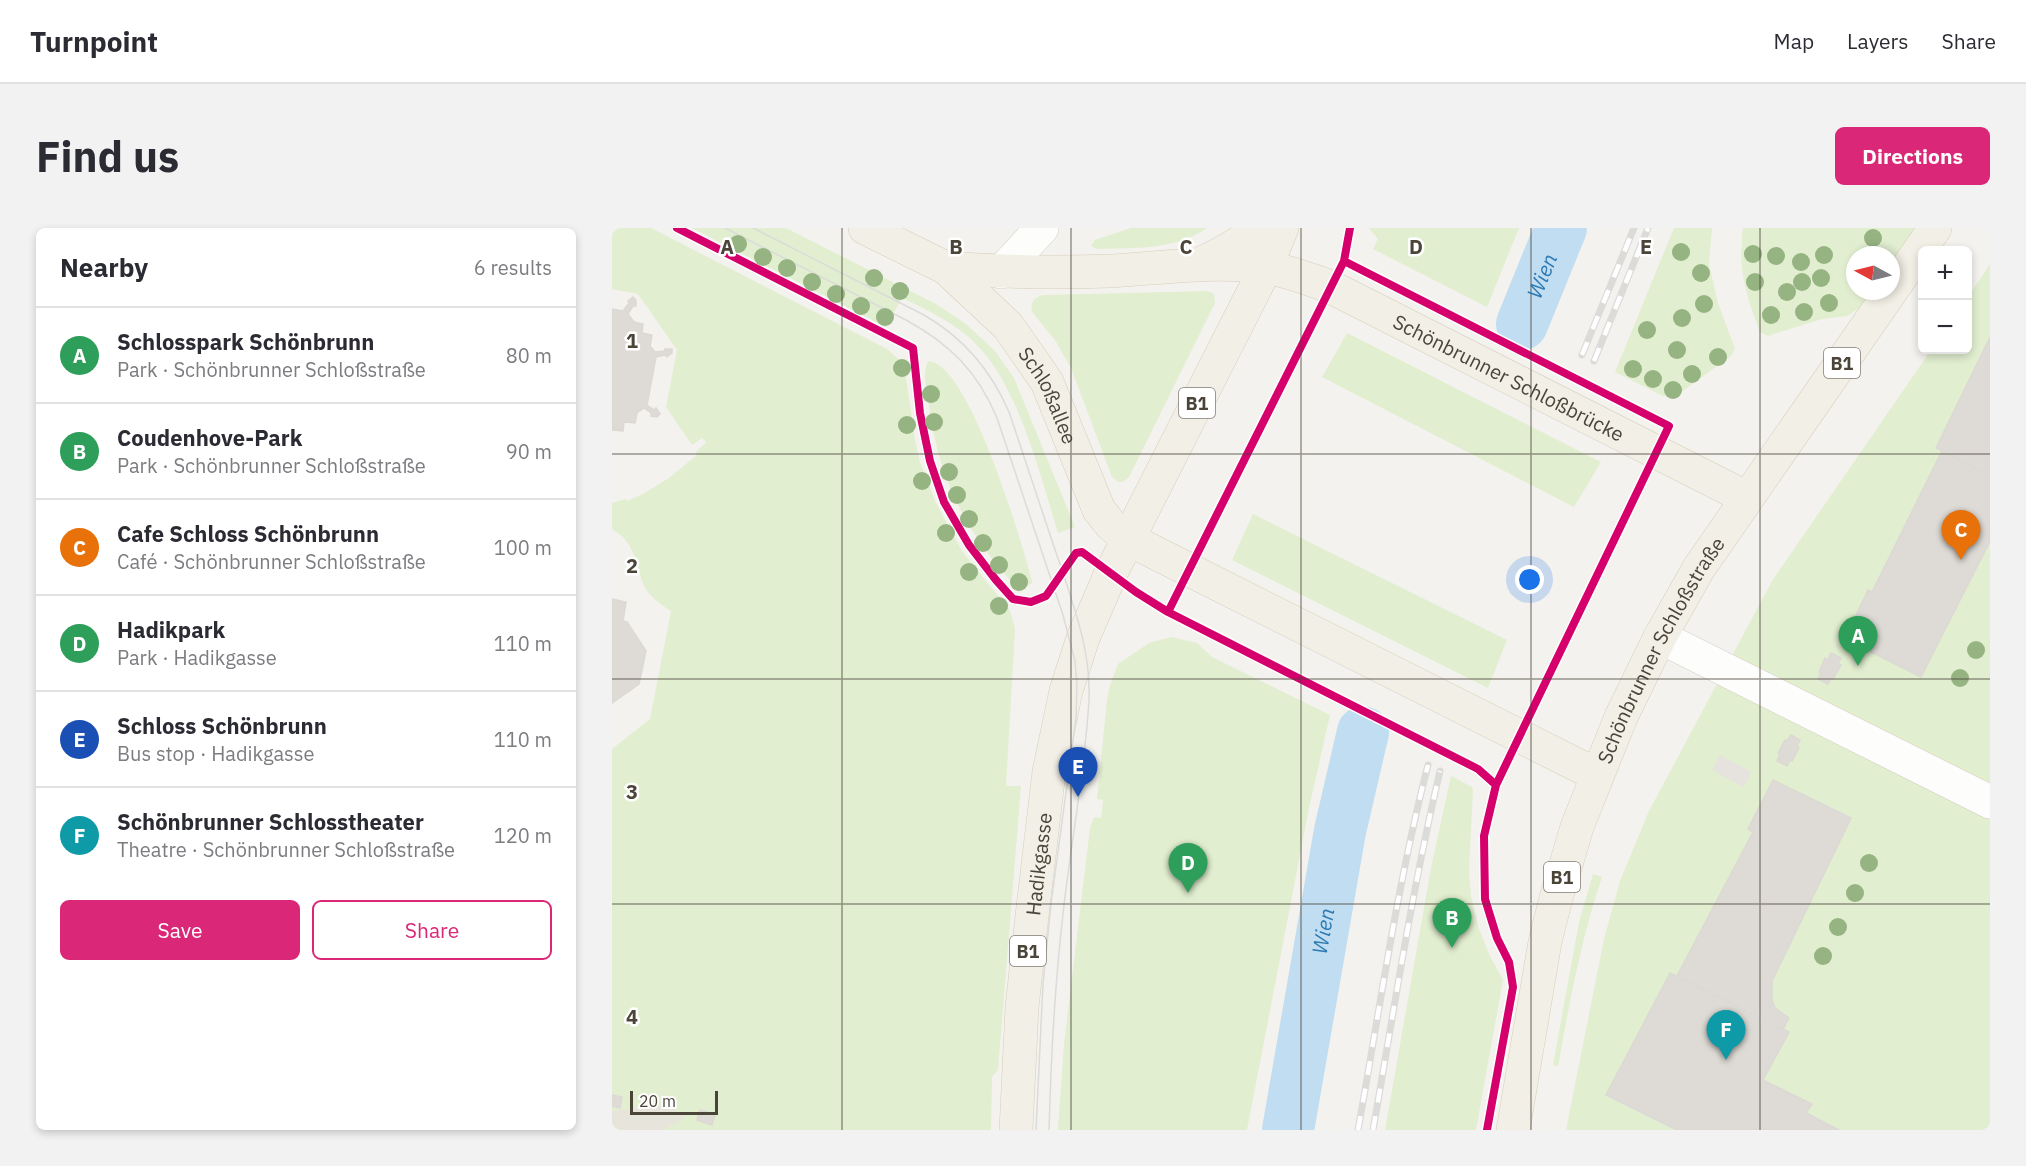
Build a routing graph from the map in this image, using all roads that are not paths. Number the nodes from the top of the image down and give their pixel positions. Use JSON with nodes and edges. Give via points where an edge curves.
{"nodes":[{"id":1,"x":865,"y":228,"type":"edge"},
{"id":2,"x":1042,"y":228,"type":"edge"},
{"id":3,"x":1282,"y":228,"type":"edge"},
{"id":4,"x":1935,"y":228,"type":"edge"},
{"id":5,"x":1249,"y":232,"type":"edge"},
{"id":6,"x":1198,"y":264,"type":"junction"},
{"id":7,"x":1266,"y":267,"type":"junction"},
{"id":8,"x":946,"y":268,"type":"junction"},
{"id":9,"x":1001,"y":272,"type":"junction"},
{"id":10,"x":1748,"y":498,"type":"junction"},
{"id":11,"x":1128,"y":539,"type":"junction"},
{"id":12,"x":1660,"y":636,"type":"junction"},
{"id":13,"x":1597,"y":775,"type":"junction"},
{"id":14,"x":1990,"y":802,"type":"edge"},
{"id":15,"x":1016,"y":1130,"type":"edge"},
{"id":16,"x":1513,"y":1130,"type":"edge"}],
"edges":[{"from":1,"to":8,"type":"main road","name":"Schloßallee"},
{"from":2,"to":9,"type":"lane"},
{"from":3,"to":7,"type":"main road","number":"B1"},
{"from":4,"to":10,"type":"main road","name":"Schönbrunner Schloßstraße","number":"B1"},
{"from":5,"to":6,"type":"main road","via":[[1224,253]]},
{"from":5,"to":7,"type":"lane"},
{"from":6,"to":7,"type":"main road","name":"Schloßallee"},
{"from":6,"to":9,"type":"main road","name":"Schloßallee","via":[[1110,271]]},
{"from":7,"to":10,"type":"main road","name":"Schönbrunner Schloßbrücke","via":[[1330,287]]},
{"from":7,"to":11,"type":"main road","number":"B1"},
{"from":8,"to":9,"type":"main road","name":"Schloßallee"},
{"from":8,"to":11,"type":"main road","name":"Schloßallee","via":[[1008,326],[1028,353],[1047,382],[1099,510]]},
{"from":10,"to":12,"type":"main road","name":"Schönbrunner Schloßstraße","number":"B1","via":[[1699,568]]},
{"from":11,"to":13,"type":"main road"},
{"from":11,"to":15,"type":"main road","name":"Hadikgasse","number":"B1","via":[[1077,653],[1049,772],[1024,985]]},
{"from":12,"to":13,"type":"main road","name":"Schönbrunner Schloßstraße","number":"B1"},
{"from":12,"to":14,"type":"lane"},
{"from":13,"to":16,"type":"main road","name":"Schönbrunner Schloßstraße","number":"B1","via":[[1577,827],[1551,920]]}]}
